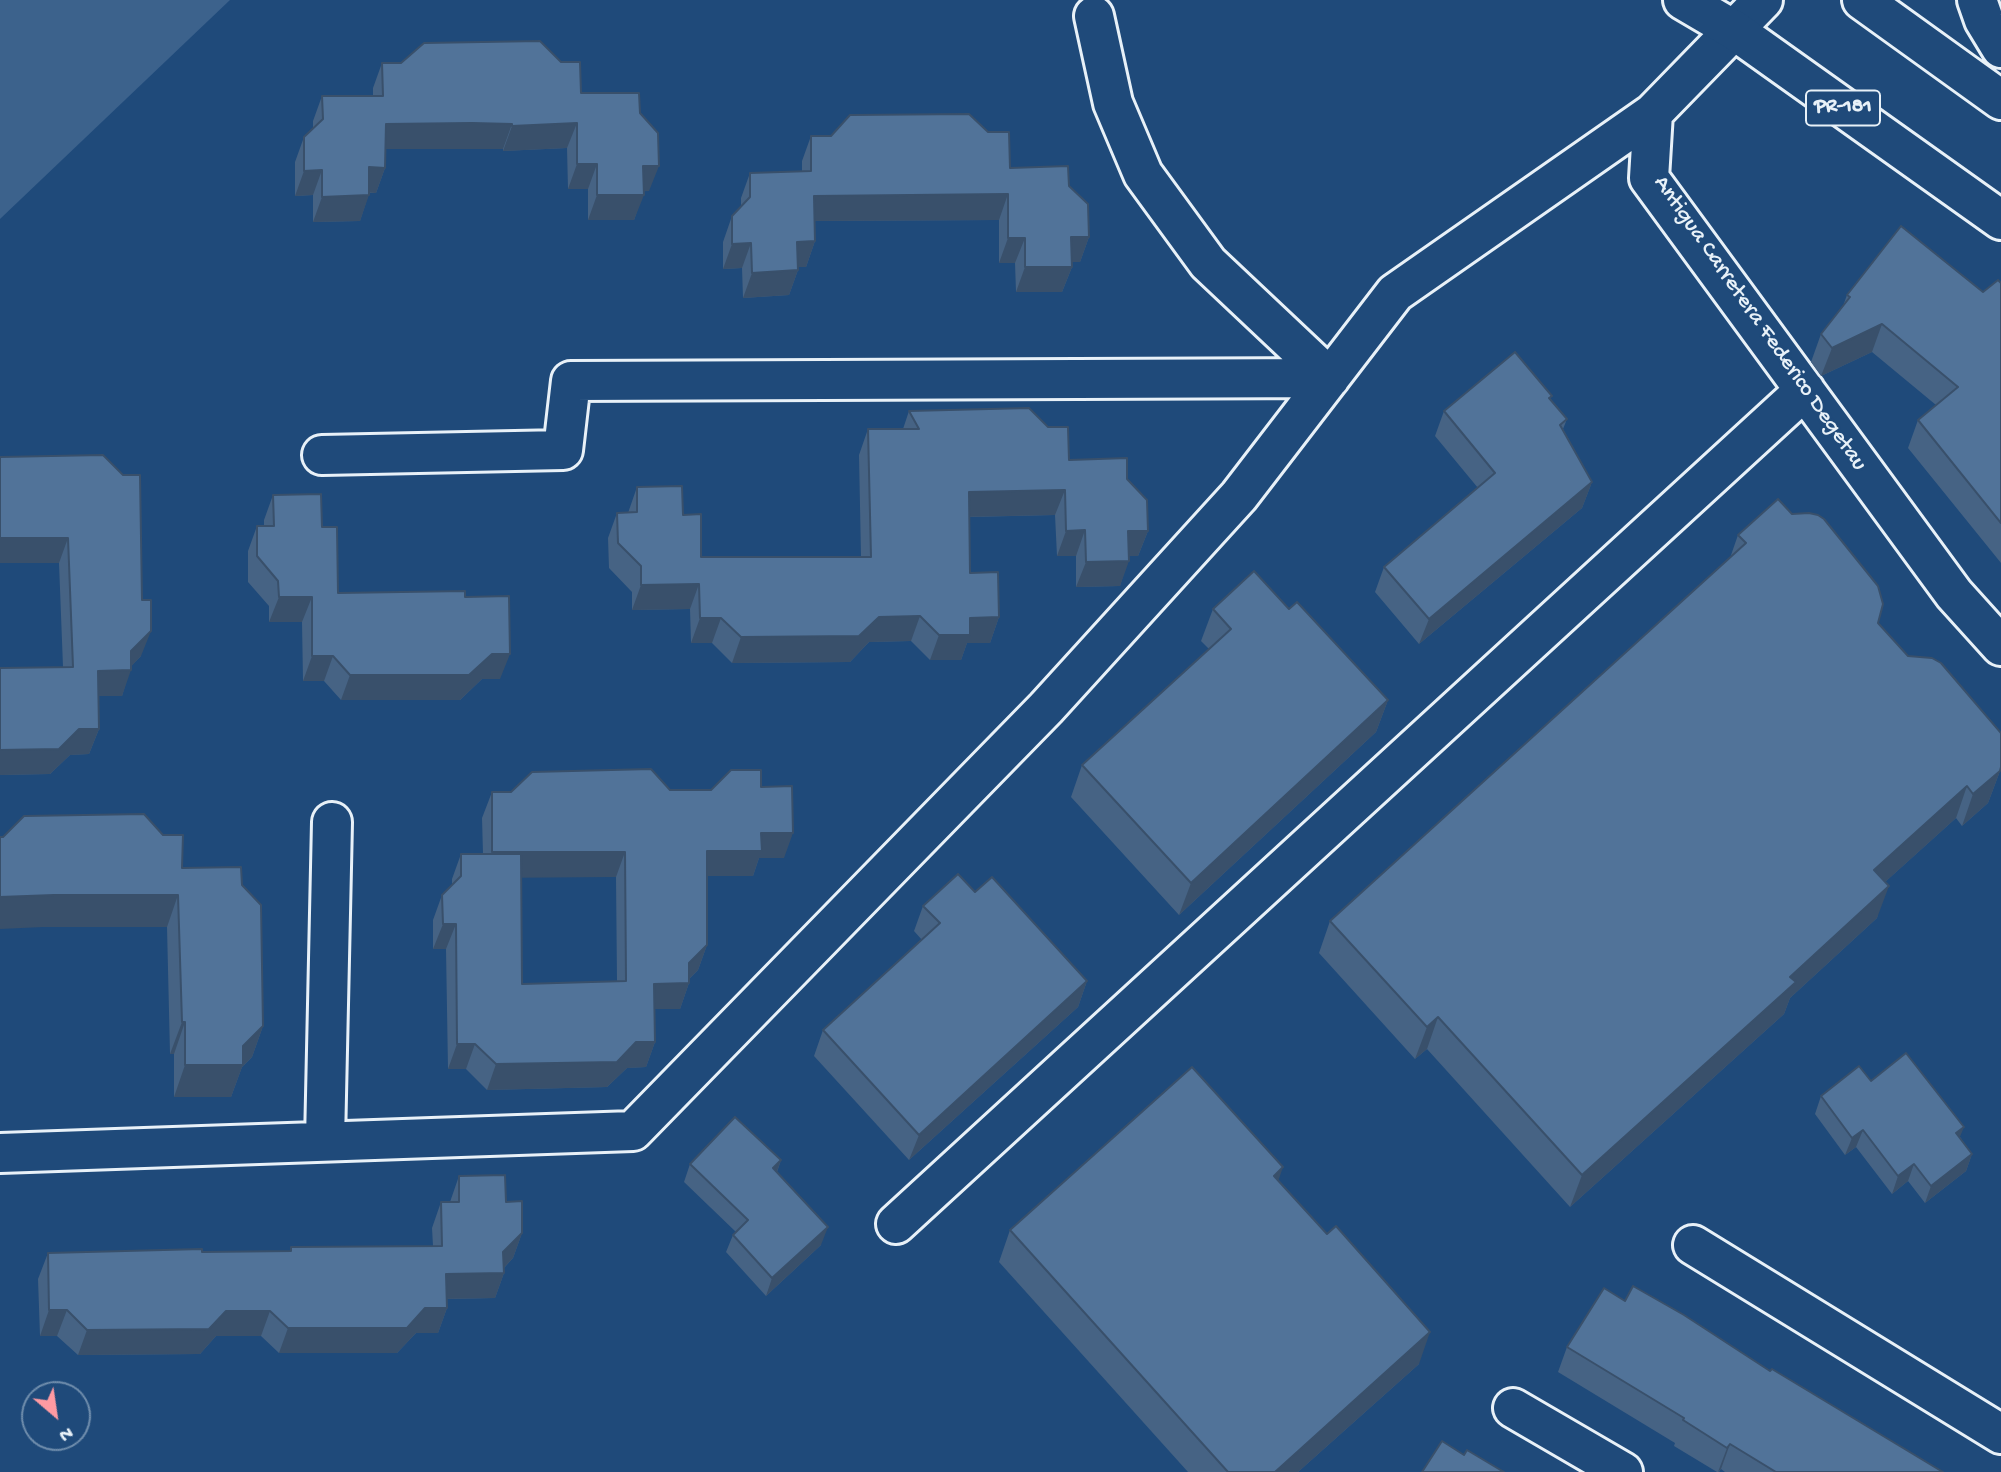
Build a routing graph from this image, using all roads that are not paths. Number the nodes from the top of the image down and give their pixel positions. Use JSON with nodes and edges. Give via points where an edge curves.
{"nodes":[{"id":1,"x":1683,"y":0,"type":"edge"},
{"id":2,"x":1763,"y":0,"type":"edge"},
{"id":3,"x":1862,"y":0,"type":"edge"},
{"id":4,"x":1977,"y":0,"type":"edge"},
{"id":5,"x":1094,"y":16,"type":"dead end"},
{"id":6,"x":1734,"y":30,"type":"junction"},
{"id":7,"x":2001,"y":47,"type":"edge"},
{"id":8,"x":2001,"y":100,"type":"edge"},
{"id":9,"x":1653,"y":113,"type":"junction"},
{"id":10,"x":2001,"y":220,"type":"edge"},
{"id":11,"x":1330,"y":378,"type":"junction"},
{"id":12,"x":1805,"y":390,"type":"junction"},
{"id":13,"x":322,"y":455,"type":"dead end"},
{"id":14,"x":2001,"y":646,"type":"edge"},
{"id":15,"x":332,"y":822,"type":"dead end"},
{"id":16,"x":325,"y":1141,"type":"junction"},
{"id":17,"x":0,"y":1153,"type":"edge"},
{"id":18,"x":896,"y":1224,"type":"dead end"},
{"id":19,"x":1693,"y":1245,"type":"dead end"},
{"id":20,"x":1513,"y":1408,"type":"dead end"},
{"id":21,"x":2001,"y":1434,"type":"edge"},
{"id":22,"x":1623,"y":1472,"type":"edge"}],
"edges":[{"from":1,"to":6,"type":"main road","number":"PR-181"},
{"from":2,"to":6,"type":"main road"},
{"from":3,"to":8,"type":"main road"},
{"from":4,"to":7,"type":"main road"},
{"from":5,"to":11,"type":"main road","via":[[1113,103],[1143,174],[1208,263]]},
{"from":6,"to":9,"type":"main road"},
{"from":6,"to":10,"type":"main road","number":"PR-181"},
{"from":9,"to":11,"type":"main road","via":[[1395,293]]},
{"from":9,"to":12,"type":"main road","name":"Antigua Carretera Federico Degetau","via":[[1650,178]]},
{"from":11,"to":13,"type":"main road","via":[[571,381],[564,450]]},
{"from":11,"to":16,"type":"main road","via":[[1239,496],[1046,708],[633,1131]]},
{"from":12,"to":14,"type":"main road","name":"Antigua Carretera Federico Degetau","via":[[1954,594]]},
{"from":12,"to":18,"type":"main road"},
{"from":15,"to":16,"type":"main road"},
{"from":16,"to":17,"type":"main road"},
{"from":19,"to":21,"type":"main road"},
{"from":20,"to":22,"type":"main road"}]}
